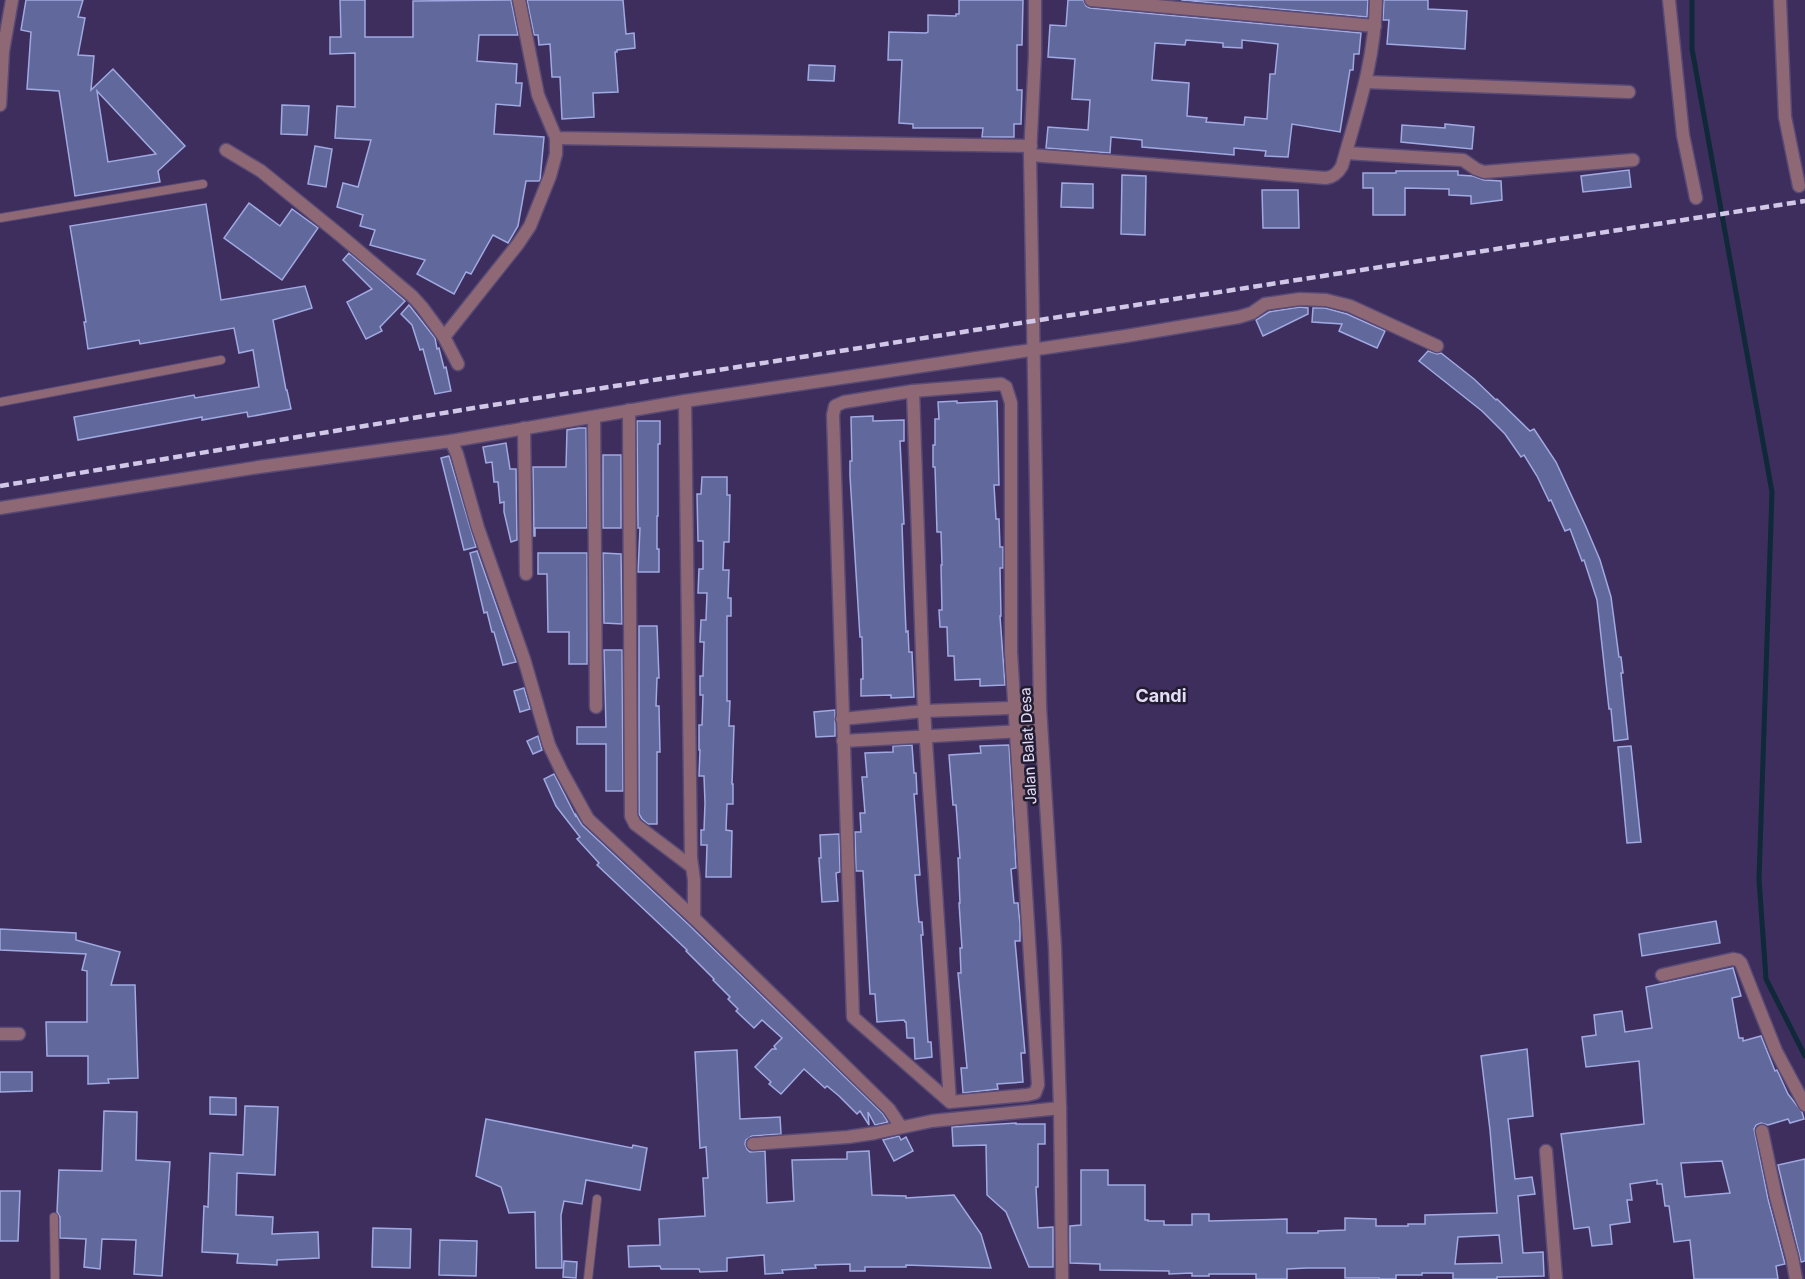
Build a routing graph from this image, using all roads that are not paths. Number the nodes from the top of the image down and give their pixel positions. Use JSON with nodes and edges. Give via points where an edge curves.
{"nodes":[{"id":1,"x":12,"y":0,"type":"edge"},
{"id":2,"x":519,"y":0,"type":"edge"},
{"id":3,"x":1035,"y":0,"type":"edge"},
{"id":4,"x":1091,"y":0,"type":"edge"},
{"id":5,"x":1376,"y":0,"type":"edge"},
{"id":6,"x":1669,"y":0,"type":"edge"},
{"id":7,"x":1780,"y":0,"type":"edge"},
{"id":8,"x":1375,"y":26,"type":"junction"},
{"id":9,"x":1366,"y":82,"type":"junction"},
{"id":10,"x":1629,"y":92,"type":"dead end"},
{"id":11,"x":0,"y":105,"type":"edge"},
{"id":12,"x":556,"y":138,"type":"junction"},
{"id":13,"x":226,"y":150,"type":"dead end"},
{"id":14,"x":1031,"y":150,"type":"junction"},
{"id":15,"x":1346,"y":153,"type":"junction"},
{"id":16,"x":1633,"y":160,"type":"dead end"},
{"id":17,"x":203,"y":184,"type":"dead end"},
{"id":18,"x":1799,"y":186,"type":"dead end"},
{"id":19,"x":1696,"y":198,"type":"dead end"},
{"id":20,"x":0,"y":218,"type":"edge"},
{"id":21,"x":445,"y":336,"type":"junction"},
{"id":22,"x":1437,"y":346,"type":"dead end"},
{"id":23,"x":1033,"y":348,"type":"junction"},
{"id":24,"x":221,"y":360,"type":"dead end"},
{"id":25,"x":458,"y":364,"type":"dead end"},
{"id":26,"x":913,"y":391,"type":"junction"},
{"id":27,"x":685,"y":401,"type":"junction"},
{"id":28,"x":0,"y":402,"type":"edge"},
{"id":29,"x":629,"y":410,"type":"junction"},
{"id":30,"x":594,"y":418,"type":"junction"},
{"id":31,"x":524,"y":428,"type":"junction"},
{"id":32,"x":452,"y":441,"type":"junction"},
{"id":33,"x":0,"y":508,"type":"edge"},
{"id":34,"x":526,"y":574,"type":"dead end"},
{"id":35,"x":1040,"y":706,"type":"junction"},
{"id":36,"x":596,"y":707,"type":"dead end"},
{"id":37,"x":1015,"y":707,"type":"junction"},
{"id":38,"x":924,"y":711,"type":"junction"},
{"id":39,"x":842,"y":718,"type":"junction"},
{"id":40,"x":1041,"y":730,"type":"junction"},
{"id":41,"x":1017,"y":731,"type":"junction"},
{"id":42,"x":927,"y":737,"type":"junction"},
{"id":43,"x":843,"y":741,"type":"junction"},
{"id":44,"x":693,"y":873,"type":"junction"},
{"id":45,"x":694,"y":918,"type":"junction"},
{"id":46,"x":1662,"y":975,"type":"dead end"},
{"id":47,"x":0,"y":1034,"type":"edge"},
{"id":48,"x":19,"y":1034,"type":"dead end"},
{"id":49,"x":950,"y":1102,"type":"junction"},
{"id":50,"x":1805,"y":1105,"type":"edge"},
{"id":51,"x":1060,"y":1108,"type":"junction"},
{"id":52,"x":903,"y":1126,"type":"junction"},
{"id":53,"x":1762,"y":1131,"type":"dead end"},
{"id":54,"x":753,"y":1144,"type":"dead end"},
{"id":55,"x":1546,"y":1151,"type":"dead end"},
{"id":56,"x":597,"y":1199,"type":"dead end"},
{"id":57,"x":54,"y":1217,"type":"dead end"},
{"id":58,"x":55,"y":1279,"type":"edge"},
{"id":59,"x":588,"y":1279,"type":"edge"},
{"id":60,"x":1062,"y":1279,"type":"edge"},
{"id":61,"x":1556,"y":1279,"type":"edge"},
{"id":62,"x":1796,"y":1279,"type":"edge"}],
"edges":[{"from":1,"to":11,"type":"street","via":[[3,51]]},
{"from":2,"to":12,"type":"street","via":[[538,95]]},
{"from":3,"to":14,"type":"street","name":"Jalan Balat Desa"},
{"from":4,"to":8,"type":"street"},
{"from":5,"to":8,"type":"street"},
{"from":6,"to":19,"type":"street","via":[[1683,135]]},
{"from":7,"to":18,"type":"street","via":[[1785,117]]},
{"from":8,"to":9,"type":"street"},
{"from":9,"to":10,"type":"street"},
{"from":9,"to":15,"type":"street"},
{"from":12,"to":14,"type":"street"},
{"from":12,"to":21,"type":"street","via":[[550,176],[530,226]]},
{"from":13,"to":21,"type":"street","via":[[261,171],[412,296]]},
{"from":14,"to":15,"type":"street","via":[[1326,178],[1338,172]]},
{"from":14,"to":23,"type":"street","name":"Jalan Balat Desa"},
{"from":15,"to":16,"type":"street","via":[[1463,160],[1484,171]]},
{"from":17,"to":20,"type":"lane"},
{"from":21,"to":25,"type":"street"},
{"from":22,"to":23,"type":"street","via":[[1350,306],[1300,299],[1265,304],[1239,316]]},
{"from":23,"to":27,"type":"street"},
{"from":23,"to":35,"type":"street","name":"Jalan Balat Desa"},
{"from":24,"to":28,"type":"lane"},
{"from":26,"to":37,"type":"street","via":[[1001,384],[1010,395],[1011,652]]},
{"from":26,"to":38,"type":"street"},
{"from":26,"to":39,"type":"street","via":[[840,403],[833,411]]},
{"from":27,"to":29,"type":"street"},
{"from":27,"to":44,"type":"street"},
{"from":29,"to":30,"type":"street"},
{"from":29,"to":44,"type":"street","via":[[631,816],[634,824]]},
{"from":30,"to":31,"type":"street"},
{"from":30,"to":36,"type":"street"},
{"from":31,"to":32,"type":"street"},
{"from":31,"to":34,"type":"street"},
{"from":32,"to":33,"type":"street"},
{"from":32,"to":45,"type":"street","via":[[549,745],[562,772],[588,819]]},
{"from":35,"to":37,"type":"street"},
{"from":35,"to":40,"type":"street","name":"Jalan Balat Desa"},
{"from":37,"to":38,"type":"street"},
{"from":37,"to":41,"type":"street"},
{"from":38,"to":39,"type":"street"},
{"from":38,"to":42,"type":"street"},
{"from":39,"to":43,"type":"street"},
{"from":40,"to":41,"type":"street"},
{"from":40,"to":51,"type":"street","name":"Jalan Balat Desa","via":[[1055,947]]},
{"from":41,"to":42,"type":"street"},
{"from":41,"to":49,"type":"street","via":[[1037,1089],[1027,1095]]},
{"from":42,"to":43,"type":"street"},
{"from":42,"to":49,"type":"street"},
{"from":43,"to":49,"type":"street","via":[[853,1017]]},
{"from":44,"to":45,"type":"street"},
{"from":45,"to":52,"type":"street"},
{"from":46,"to":50,"type":"street","via":[[1738,960],[1776,1051]]},
{"from":47,"to":48,"type":"street"},
{"from":51,"to":52,"type":"street"},
{"from":51,"to":60,"type":"street","name":"Jalan Balat Desa"},
{"from":52,"to":54,"type":"street","via":[[857,1136]]},
{"from":53,"to":62,"type":"street"},
{"from":55,"to":61,"type":"street"},
{"from":56,"to":59,"type":"lane"},
{"from":57,"to":58,"type":"lane"}]}
